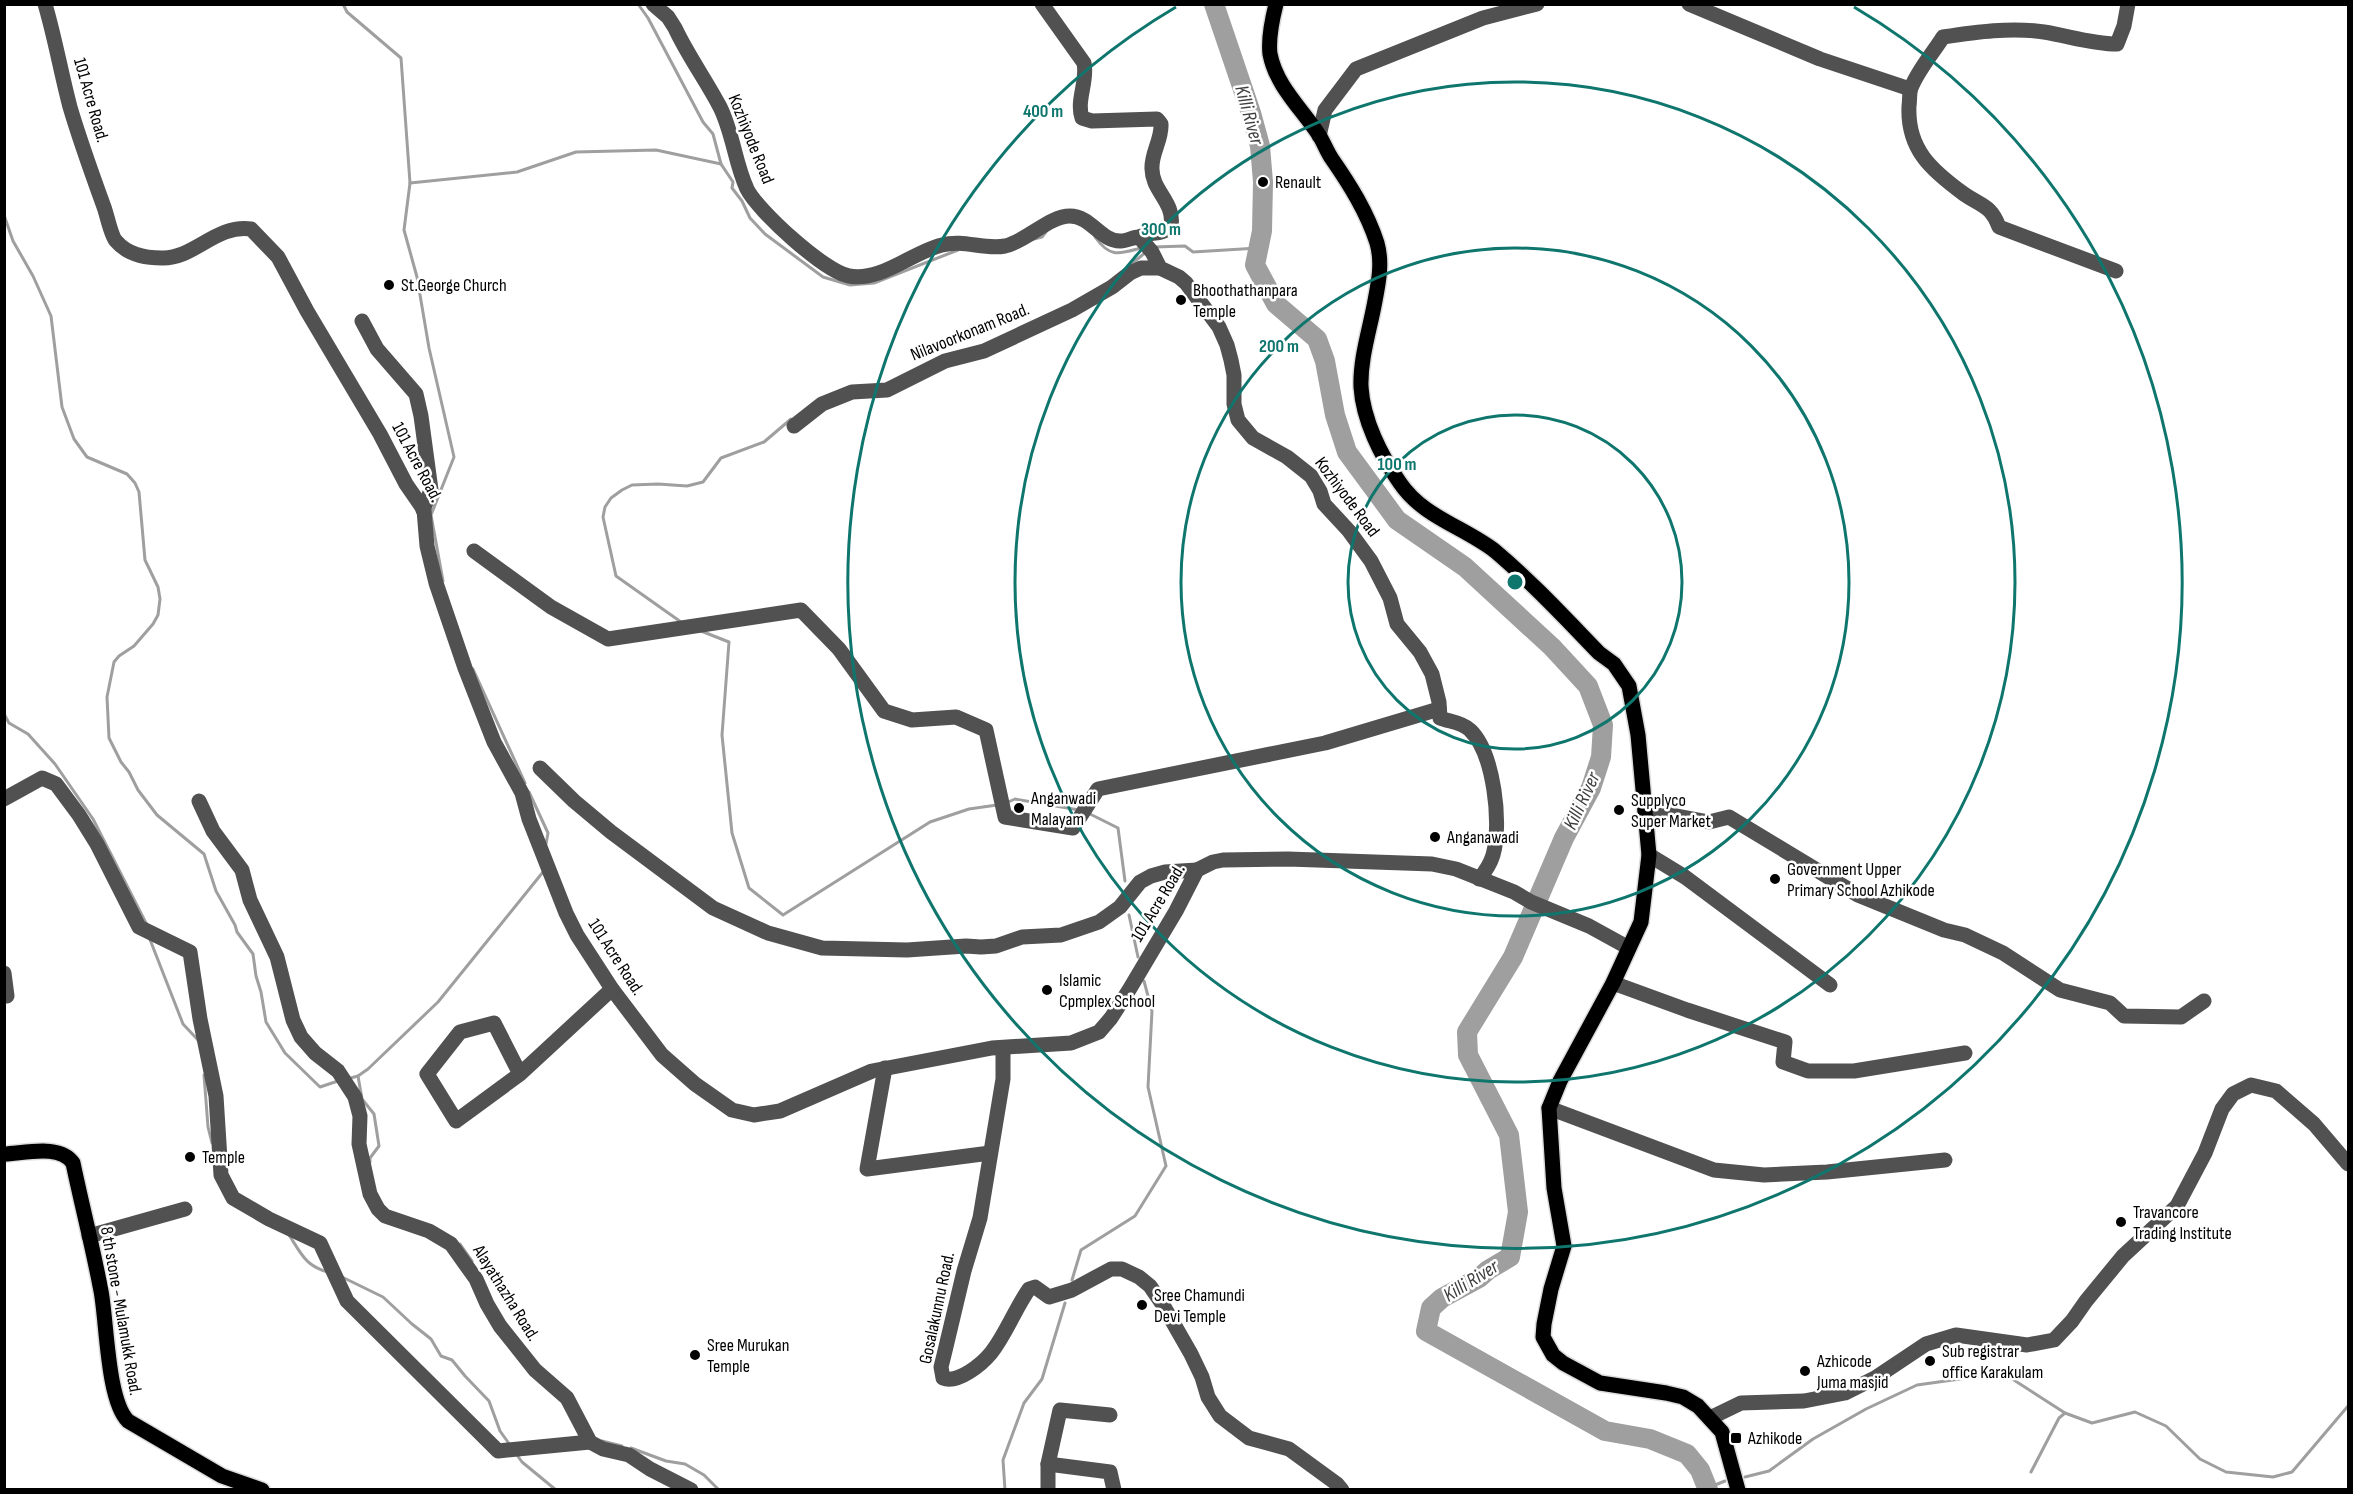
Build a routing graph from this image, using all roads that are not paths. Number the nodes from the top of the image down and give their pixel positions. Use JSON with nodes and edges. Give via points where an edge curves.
{"nodes":[{"id":1,"x":45,"y":4,"type":"edge"},
{"id":2,"x":653,"y":4,"type":"edge"},
{"id":3,"x":1042,"y":4,"type":"edge"},
{"id":4,"x":1276,"y":4,"type":"edge"},
{"id":5,"x":1537,"y":4,"type":"edge"},
{"id":6,"x":1689,"y":4,"type":"edge"},
{"id":7,"x":2128,"y":4,"type":"edge"},
{"id":8,"x":1910,"y":89,"type":"junction"},
{"id":9,"x":1319,"y":136,"type":"junction"},
{"id":10,"x":1146,"y":245,"type":"junction"},
{"id":11,"x":1160,"y":268,"type":"junction"},
{"id":12,"x":2116,"y":271,"type":"dead end"},
{"id":13,"x":362,"y":321,"type":"dead end"},
{"id":14,"x":794,"y":426,"type":"dead end"},
{"id":15,"x":425,"y":507,"type":"junction"},
{"id":16,"x":474,"y":551,"type":"dead end"},
{"id":17,"x":1439,"y":709,"type":"junction"},
{"id":18,"x":540,"y":768,"type":"dead end"},
{"id":19,"x":4,"y":799,"type":"edge"},
{"id":20,"x":199,"y":801,"type":"dead end"},
{"id":21,"x":1645,"y":810,"type":"junction"},
{"id":22,"x":1649,"y":855,"type":"junction"},
{"id":23,"x":1197,"y":870,"type":"junction"},
{"id":24,"x":1479,"y":879,"type":"junction"},
{"id":25,"x":1629,"y":948,"type":"junction"},
{"id":26,"x":4,"y":973,"type":"edge"},
{"id":27,"x":1613,"y":983,"type":"junction"},
{"id":28,"x":1830,"y":985,"type":"dead end"},
{"id":29,"x":612,"y":988,"type":"junction"},
{"id":30,"x":7,"y":996,"type":"dead end"},
{"id":31,"x":2204,"y":1001,"type":"dead end"},
{"id":32,"x":1003,"y":1048,"type":"junction"},
{"id":33,"x":1965,"y":1053,"type":"dead end"},
{"id":34,"x":885,"y":1068,"type":"junction"},
{"id":35,"x":520,"y":1074,"type":"junction"},
{"id":36,"x":1548,"y":1108,"type":"junction"},
{"id":37,"x":990,"y":1153,"type":"junction"},
{"id":38,"x":4,"y":1154,"type":"edge"},
{"id":39,"x":1945,"y":1160,"type":"dead end"},
{"id":40,"x":2349,"y":1164,"type":"edge"},
{"id":41,"x":185,"y":1209,"type":"dead end"},
{"id":42,"x":89,"y":1236,"type":"junction"},
{"id":43,"x":1110,"y":1415,"type":"dead end"},
{"id":44,"x":1710,"y":1418,"type":"junction"},
{"id":45,"x":590,"y":1442,"type":"junction"},
{"id":46,"x":1048,"y":1464,"type":"junction"},
{"id":47,"x":262,"y":1490,"type":"edge"},
{"id":48,"x":691,"y":1490,"type":"edge"},
{"id":49,"x":1048,"y":1490,"type":"edge"},
{"id":50,"x":1114,"y":1490,"type":"edge"},
{"id":51,"x":1342,"y":1490,"type":"edge"},
{"id":52,"x":1738,"y":1490,"type":"edge"}],
"edges":[{"from":1,"to":15,"type":"street","name":"101 Acre Road.","via":[[70,105],[115,241],[136,255],[163,259],[187,253],[226,232],[251,229],[278,257],[406,484]]},
{"from":2,"to":10,"type":"street","name":"Kozhiyode Road","via":[[668,17],[720,108],[752,196],[787,233],[820,261],[843,274],[851,277],[881,273],[942,244],[1005,246],[1042,229],[1052,220],[1070,216],[1083,218],[1112,239]]},
{"from":3,"to":10,"type":"street","via":[[1084,63],[1080,116],[1084,120],[1156,119],[1161,124],[1152,170],[1171,210],[1171,226],[1164,232],[1148,233]]},
{"from":4,"to":9,"type":"main road","via":[[1270,52],[1276,75]]},
{"from":5,"to":9,"type":"street","via":[[1483,18],[1356,69],[1325,110]]},
{"from":6,"to":8,"type":"street","via":[[1820,60]]},
{"from":7,"to":8,"type":"street","via":[[2117,44],[2043,32],[1991,30],[1943,37]]},
{"from":8,"to":12,"type":"street","via":[[1908,124],[1913,141],[1932,168],[1986,206],[2000,227]]},
{"from":9,"to":21,"type":"main road","via":[[1356,195],[1377,245],[1380,268],[1361,386],[1368,422],[1380,447],[1400,483],[1416,501],[1495,551],[1614,664],[1629,686]]},
{"from":10,"to":11,"type":"street"},
{"from":11,"to":14,"type":"street","name":"Nilavoorkonam Road.","via":[[1141,268],[1130,273],[1072,310],[984,351],[945,361],[887,390],[852,392],[822,404]]},
{"from":11,"to":17,"type":"street","name":"Kozhiyode Road","via":[[1186,283],[1219,327],[1231,360],[1238,420],[1253,438],[1311,476],[1324,504],[1371,561],[1390,598],[1397,624],[1431,670]]},
{"from":13,"to":15,"type":"street","via":[[377,349],[416,394],[431,490]]},
{"from":15,"to":29,"type":"street","name":"101 Acre Road.","via":[[427,546],[436,583],[465,668],[494,742],[522,793],[566,913]]},
{"from":16,"to":17,"type":"street","via":[[551,607],[608,639],[801,610],[839,649],[884,711],[912,720],[956,717],[986,730],[1005,818],[1073,828],[1098,789],[1325,743]]},
{"from":17,"to":24,"type":"street","via":[[1440,719],[1462,724],[1473,734],[1484,754],[1493,788],[1496,839],[1493,857]]},
{"from":18,"to":23,"type":"street","via":[[594,819],[713,908],[768,933],[822,948],[981,947],[1022,937],[1061,935],[1099,921],[1120,907],[1131,890],[1146,879],[1165,872]]},
{"from":19,"to":45,"type":"street","via":[[42,778],[56,784],[97,844],[139,927],[190,952],[216,1096],[221,1175],[233,1198],[320,1243],[347,1301],[498,1451]]},
{"from":20,"to":45,"type":"street","name":"Alayathazha Road.","via":[[213,831],[242,870],[250,900],[277,957],[301,1037],[334,1066],[355,1097],[359,1144],[370,1194],[378,1209],[385,1216],[429,1231],[451,1244],[476,1278],[500,1326],[535,1370],[567,1398]]},
{"from":21,"to":22,"type":"main road"},
{"from":21,"to":31,"type":"street","via":[[1709,822],[1729,817],[1858,895],[1975,939],[2060,990],[2110,1003],[2124,1016],[2181,1017]]},
{"from":22,"to":25,"type":"main road","via":[[1641,922]]},
{"from":22,"to":28,"type":"street","via":[[1686,877]]},
{"from":23,"to":24,"type":"street","name":"101 Acre Road.","via":[[1223,860],[1382,861],[1432,864]]},
{"from":23,"to":32,"type":"street","name":"101 Acre Road.","via":[[1129,990],[1099,1032],[1071,1043]]},
{"from":24,"to":25,"type":"street","name":"101 Acre Road.","via":[[1589,926]]},
{"from":25,"to":27,"type":"main road"},
{"from":26,"to":30,"type":"street"},
{"from":27,"to":33,"type":"street","via":[[1785,1042],[1783,1062],[1808,1071],[1854,1071]]},
{"from":27,"to":36,"type":"main road"},
{"from":29,"to":34,"type":"street","name":"101 Acre Road.","via":[[662,1055],[695,1084],[740,1113],[780,1111],[859,1075]]},
{"from":29,"to":35,"type":"street"},
{"from":32,"to":34,"type":"street","name":"101 Acre Road."},
{"from":32,"to":37,"type":"street","name":"Gosalakunnu Road.","via":[[1003,1080]]},
{"from":34,"to":37,"type":"street","via":[[867,1168]]},
{"from":35,"to":35,"type":"street","via":[[456,1121],[427,1074],[460,1032],[494,1023]]},
{"from":36,"to":39,"type":"street","via":[[1714,1170],[1774,1174]]},
{"from":36,"to":44,"type":"main road","via":[[1554,1188],[1564,1246],[1544,1324],[1546,1345],[1563,1363],[1600,1383],[1683,1397]]},
{"from":37,"to":51,"type":"street","name":"Gosalakunnu Road.","via":[[980,1218],[941,1367],[943,1378],[962,1375],[990,1354],[1029,1289],[1035,1287],[1050,1297],[1057,1296],[1111,1269],[1129,1271],[1150,1286],[1163,1305],[1220,1416],[1249,1438],[1289,1449]]},
{"from":38,"to":42,"type":"main road","name":"8 th stone - Mulamukk Road.","via":[[60,1152],[68,1156],[73,1163]]},
{"from":40,"to":44,"type":"street","via":[[2314,1124],[2276,1091],[2250,1085],[2233,1094],[2222,1109],[2205,1153],[2177,1206],[2123,1256],[2054,1340],[2026,1345],[1956,1335],[1926,1344],[1845,1393],[1804,1401],[1741,1402]]},
{"from":41,"to":42,"type":"street"},
{"from":42,"to":47,"type":"main road","name":"8 th stone - Mulamukk Road.","via":[[121,1414],[222,1476]]},
{"from":43,"to":46,"type":"street","via":[[1060,1410]]},
{"from":44,"to":52,"type":"main road","via":[[1722,1432]]},
{"from":45,"to":48,"type":"street","via":[[629,1455]]},
{"from":46,"to":49,"type":"street"},
{"from":46,"to":50,"type":"street","via":[[1110,1472]]}]}
